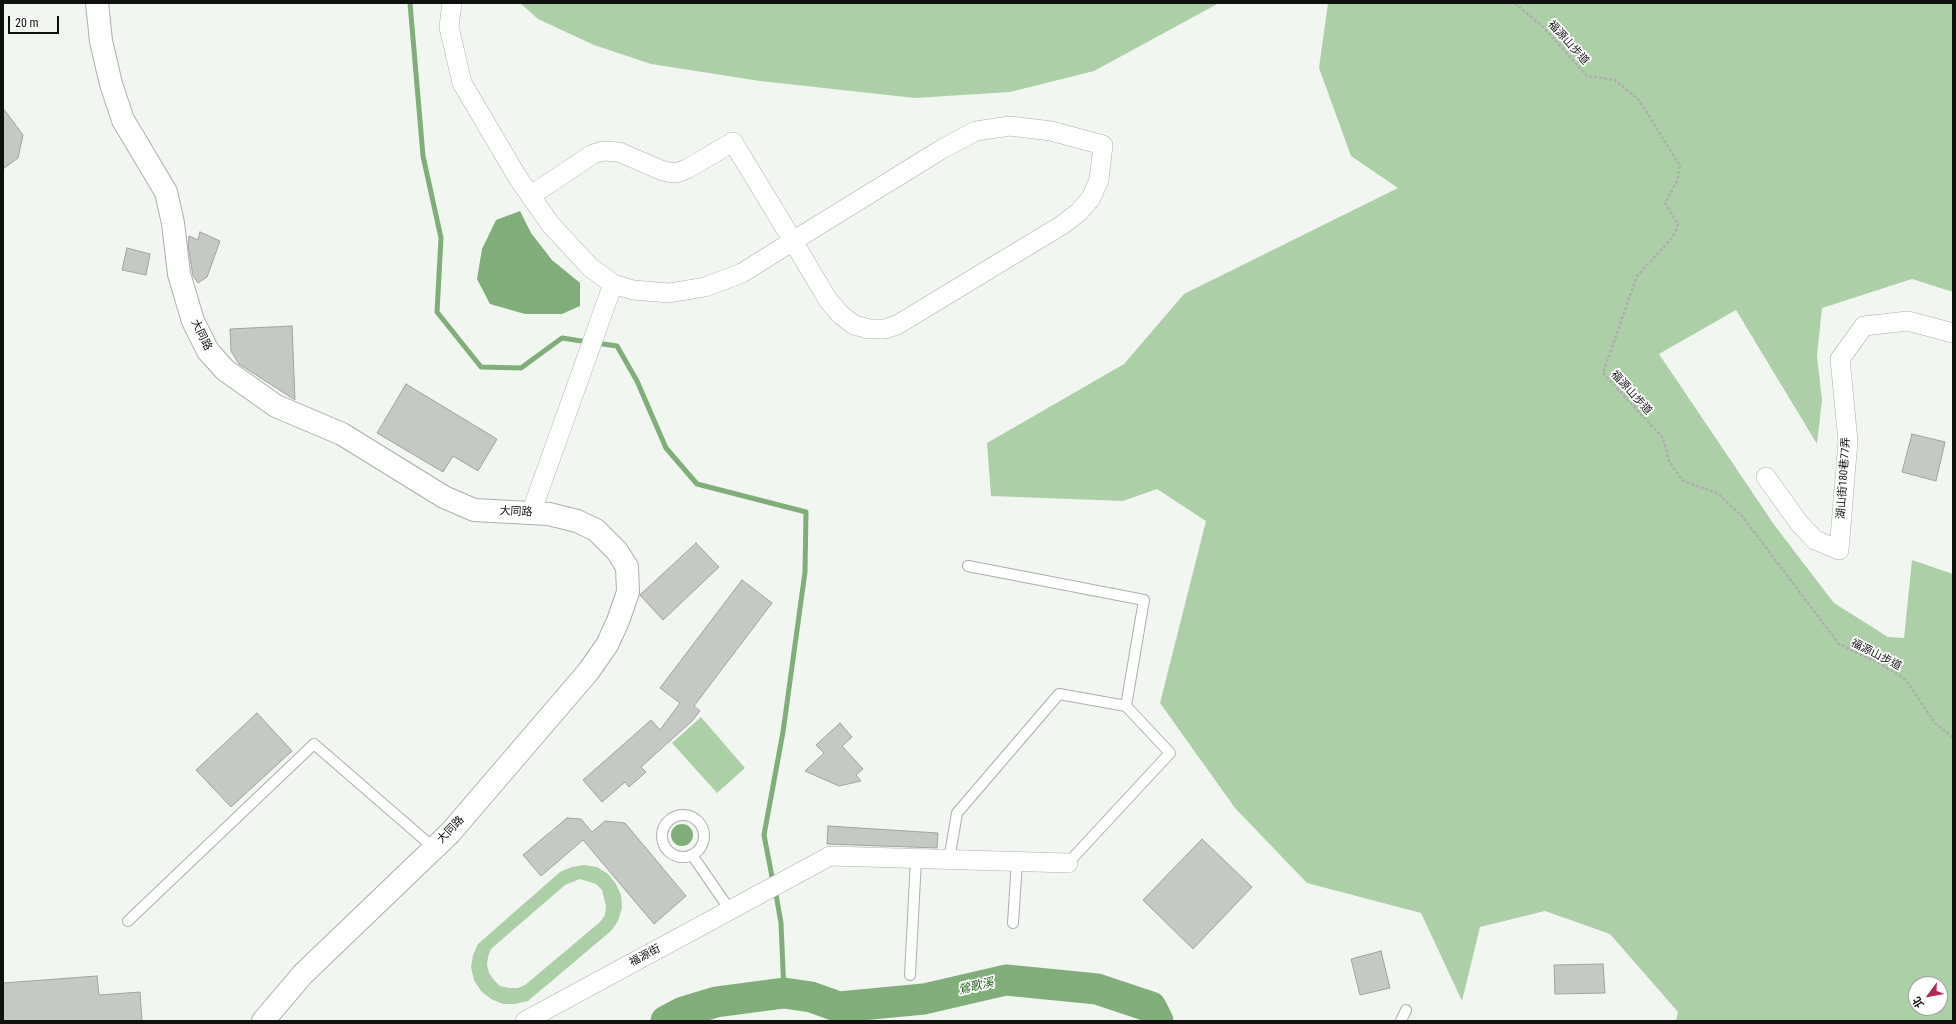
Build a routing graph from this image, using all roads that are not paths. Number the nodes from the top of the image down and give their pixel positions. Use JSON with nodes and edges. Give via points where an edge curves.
{"nodes":[{"id":1,"x":452,"y":3,"type":"edge"},
{"id":2,"x":100,"y":10,"type":"edge"},
{"id":3,"x":530,"y":196,"type":"junction"},
{"id":4,"x":793,"y":241,"type":"junction"},
{"id":5,"x":613,"y":284,"type":"junction"},
{"id":6,"x":1953,"y":333,"type":"edge"},
{"id":7,"x":1766,"y":477,"type":"dead end"},
{"id":8,"x":531,"y":513,"type":"junction"},
{"id":9,"x":968,"y":566,"type":"dead end"},
{"id":10,"x":1126,"y":706,"type":"junction"},
{"id":11,"x":434,"y":848,"type":"junction"},
{"id":12,"x":692,"y":855,"type":"junction"},
{"id":13,"x":916,"y":859,"type":"junction"},
{"id":14,"x":949,"y":860,"type":"junction"},
{"id":15,"x":1017,"y":862,"type":"junction"},
{"id":16,"x":1068,"y":863,"type":"joint"},
{"id":17,"x":730,"y":910,"type":"junction"},
{"id":18,"x":128,"y":921,"type":"dead end"},
{"id":19,"x":1013,"y":923,"type":"dead end"},
{"id":20,"x":910,"y":975,"type":"dead end"},
{"id":21,"x":1406,"y":1010,"type":"dead end"},
{"id":22,"x":262,"y":1021,"type":"edge"},
{"id":23,"x":525,"y":1021,"type":"edge"},
{"id":24,"x":1401,"y":1021,"type":"edge"}],
"edges":[{"from":1,"to":3,"type":"street","via":[[449,27],[462,83]]},
{"from":2,"to":8,"type":"street","name":"大同路","via":[[101,41],[111,84],[123,120],[166,192],[173,223],[179,274],[193,321],[208,351],[225,370],[276,406],[342,434],[444,497],[474,510]]},
{"from":3,"to":4,"type":"street","via":[[593,154],[619,152],[663,171],[676,173],[733,142]]},
{"from":3,"to":5,"type":"street","via":[[570,246],[590,267]]},
{"from":4,"to":4,"type":"street","via":[[828,300],[841,315],[854,325],[869,329],[891,327],[1062,225],[1079,212],[1099,180],[1103,145],[1051,131],[1010,126],[976,131],[942,149]]},
{"from":4,"to":5,"type":"street","via":[[742,273],[704,287],[669,293],[633,290]]},
{"from":5,"to":8,"type":"street"},
{"from":6,"to":7,"type":"street","name":"湖山街180巷77弄","via":[[1908,321],[1864,326],[1840,359],[1848,441],[1839,550],[1815,540],[1799,523]]},
{"from":8,"to":11,"type":"street","name":"大同路","via":[[549,514],[577,521],[596,530],[617,551],[627,567],[628,592],[607,645],[588,672],[450,833]]},
{"from":9,"to":10,"type":"lane","via":[[1144,600]]},
{"from":10,"to":14,"type":"lane","via":[[1059,694],[957,813]]},
{"from":10,"to":16,"type":"lane","via":[[1170,754]]},
{"from":11,"to":18,"type":"lane","via":[[314,744]]},
{"from":11,"to":22,"type":"street","name":"大同路","via":[[303,974]]},
{"from":12,"to":12,"type":"lane","via":[[702,845],[704,838],[701,824],[683,814],[670,818],[662,829],[661,836],[666,849],[678,856]]},
{"from":12,"to":17,"type":"lane"},
{"from":13,"to":14,"type":"street","name":"福源街"},
{"from":13,"to":17,"type":"street","name":"福源街","via":[[830,856]]},
{"from":13,"to":20,"type":"lane"},
{"from":14,"to":15,"type":"street","name":"福源街"},
{"from":15,"to":16,"type":"street","name":"福源街"},
{"from":15,"to":19,"type":"lane"},
{"from":17,"to":23,"type":"street","name":"福源街"},
{"from":21,"to":24,"type":"lane"}]}
